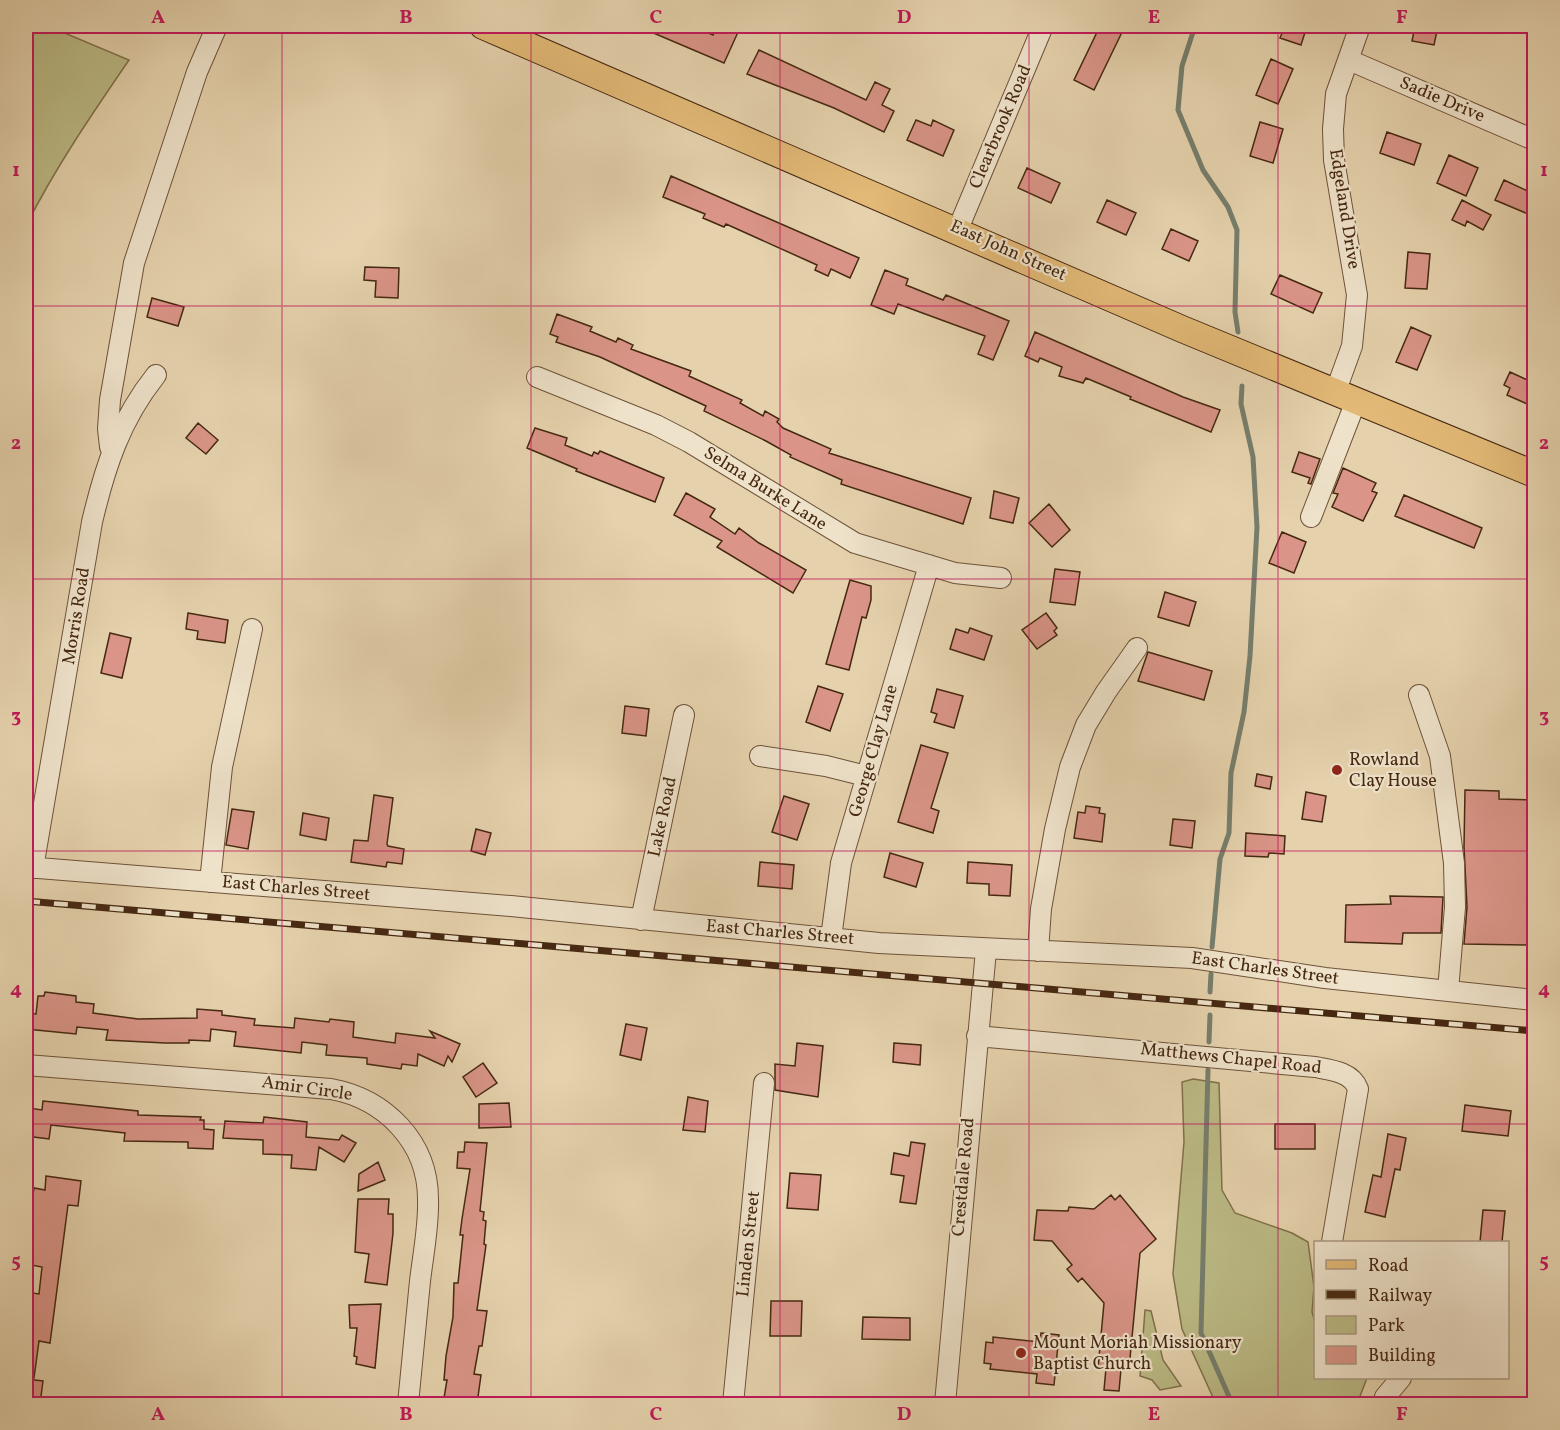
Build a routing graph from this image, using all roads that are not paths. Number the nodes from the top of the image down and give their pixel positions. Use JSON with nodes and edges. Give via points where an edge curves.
{"nodes":[{"id":1,"x":217,"y":26,"type":"edge"},
{"id":2,"x":483,"y":26,"type":"edge"},
{"id":3,"x":1042,"y":26,"type":"edge"},
{"id":4,"x":1360,"y":26,"type":"edge"},
{"id":5,"x":1349,"y":60,"type":"junction"},
{"id":6,"x":1534,"y":140,"type":"edge"},
{"id":7,"x":958,"y":229,"type":"junction"},
{"id":8,"x":156,"y":375,"type":"dead end"},
{"id":9,"x":537,"y":377,"type":"dead end"},
{"id":10,"x":1346,"y":397,"type":"junction"},
{"id":11,"x":111,"y":452,"type":"junction"},
{"id":12,"x":1534,"y":474,"type":"edge"},
{"id":13,"x":1311,"y":517,"type":"dead end"},
{"id":14,"x":929,"y":565,"type":"junction"},
{"id":15,"x":1001,"y":578,"type":"dead end"},
{"id":16,"x":252,"y":629,"type":"dead end"},
{"id":17,"x":1137,"y":648,"type":"dead end"},
{"id":18,"x":1419,"y":694,"type":"dead end"},
{"id":19,"x":684,"y":715,"type":"dead end"},
{"id":20,"x":760,"y":756,"type":"dead end"},
{"id":21,"x":866,"y":776,"type":"junction"},
{"id":22,"x":29,"y":868,"type":"edge"},
{"id":23,"x":210,"y":882,"type":"junction"},
{"id":24,"x":641,"y":920,"type":"junction"},
{"id":25,"x":831,"y":938,"type":"junction"},
{"id":26,"x":986,"y":950,"type":"junction"},
{"id":27,"x":1038,"y":951,"type":"junction"},
{"id":28,"x":1448,"y":992,"type":"junction"},
{"id":29,"x":1534,"y":1000,"type":"edge"},
{"id":30,"x":977,"y":1036,"type":"junction"},
{"id":31,"x":26,"y":1065,"type":"edge"},
{"id":32,"x":765,"y":1083,"type":"dead end"},
{"id":33,"x":1332,"y":1241,"type":"edge"},
{"id":34,"x":1399,"y":1379,"type":"edge"},
{"id":35,"x":408,"y":1404,"type":"edge"},
{"id":36,"x":733,"y":1404,"type":"edge"},
{"id":37,"x":945,"y":1404,"type":"edge"},
{"id":38,"x":1383,"y":1404,"type":"edge"}],
"edges":[{"from":1,"to":11,"type":"street","via":[[197,72],[134,263],[110,400]]},
{"from":2,"to":7,"type":"main road","name":"East John Street"},
{"from":3,"to":7,"type":"street","name":"Clearbrook Road"},
{"from":4,"to":5,"type":"street","name":"Edgeland Drive"},
{"from":5,"to":6,"type":"street","name":"Sadie Drive"},
{"from":5,"to":10,"type":"street","name":"Edgeland Drive","via":[[1336,94],[1333,146],[1355,276],[1356,314]]},
{"from":7,"to":10,"type":"main road","name":"East John Street"},
{"from":8,"to":11,"type":"street","name":"Morris Road","via":[[138,398]]},
{"from":9,"to":14,"type":"street","name":"Selma Burke Lane","via":[[656,425],[855,543]]},
{"from":10,"to":12,"type":"main road","name":"East John Street"},
{"from":10,"to":13,"type":"street","name":"Edgeland Drive"},
{"from":11,"to":22,"type":"street","name":"Morris Road","via":[[92,522]]},
{"from":14,"to":15,"type":"street","name":"Selma Burke Lane","via":[[955,573]]},
{"from":14,"to":21,"type":"street","name":"George Clay Lane"},
{"from":16,"to":23,"type":"street","via":[[222,767]]},
{"from":17,"to":27,"type":"street","via":[[1086,725],[1070,767],[1041,909]]},
{"from":18,"to":28,"type":"street","via":[[1440,756],[1454,863],[1455,907]]},
{"from":19,"to":24,"type":"street","name":"Lake Road"},
{"from":20,"to":21,"type":"street"},
{"from":21,"to":25,"type":"street","name":"George Clay Lane","via":[[840,863]]},
{"from":22,"to":23,"type":"street","name":"East Charles Street"},
{"from":23,"to":24,"type":"street","name":"East Charles Street"},
{"from":24,"to":25,"type":"street","name":"East Charles Street"},
{"from":25,"to":26,"type":"street","name":"East Charles Street"},
{"from":26,"to":27,"type":"street","name":"East Charles Street"},
{"from":26,"to":30,"type":"street","name":"Crestdale Road"},
{"from":27,"to":28,"type":"street","name":"East Charles Street","via":[[1192,958]]},
{"from":28,"to":29,"type":"street","name":"East Charles Street"},
{"from":30,"to":33,"type":"street","name":"Matthews Chapel Road","via":[[1315,1067],[1345,1075],[1358,1089]]},
{"from":30,"to":37,"type":"street","name":"Crestdale Road"},
{"from":31,"to":35,"type":"street","name":"Amir Circle","via":[[332,1089],[377,1106],[404,1128],[422,1162],[429,1199]]},
{"from":32,"to":36,"type":"street","name":"Linden Street"},
{"from":34,"to":38,"type":"street"}]}
